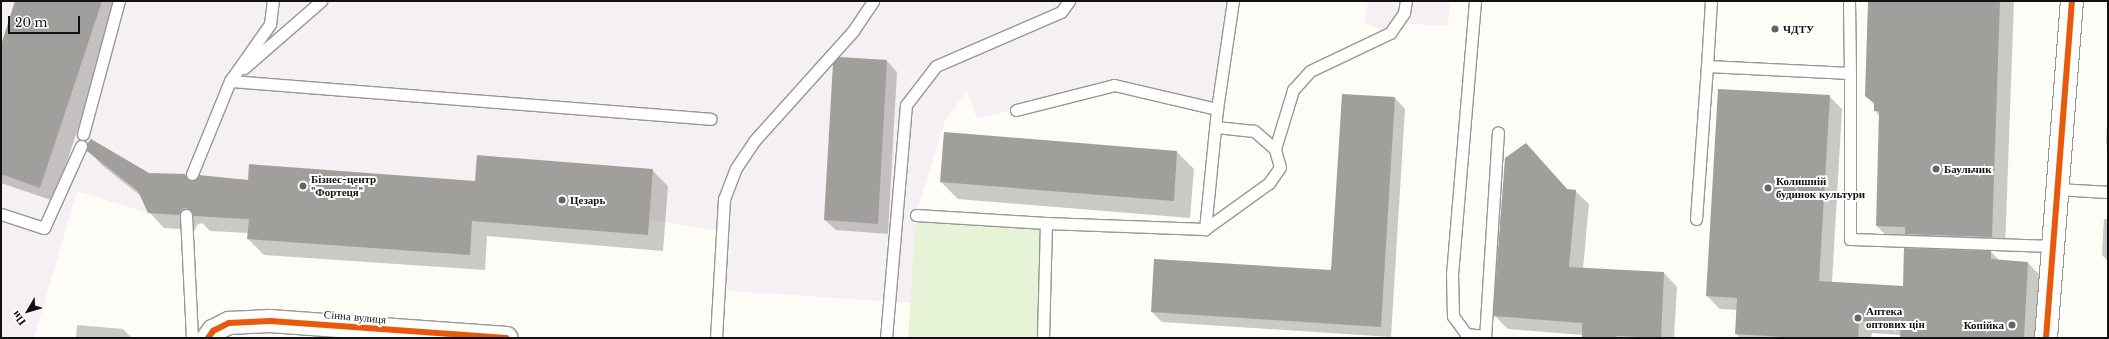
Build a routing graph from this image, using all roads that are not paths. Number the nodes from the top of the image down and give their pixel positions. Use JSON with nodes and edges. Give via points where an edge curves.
{"nodes":[{"id":1,"x":119,"y":1,"type":"edge"},
{"id":2,"x":273,"y":1,"type":"edge"},
{"id":3,"x":321,"y":1,"type":"edge"},
{"id":4,"x":873,"y":1,"type":"edge"},
{"id":5,"x":1069,"y":1,"type":"edge"},
{"id":6,"x":1233,"y":1,"type":"edge"},
{"id":7,"x":1406,"y":1,"type":"edge"},
{"id":8,"x":1475,"y":1,"type":"edge"},
{"id":9,"x":1711,"y":1,"type":"edge"},
{"id":10,"x":1849,"y":1,"type":"edge"},
{"id":11,"x":2072,"y":1,"type":"edge"},
{"id":12,"x":1707,"y":66,"type":"junction"},
{"id":13,"x":1850,"y":73,"type":"junction"},
{"id":14,"x":230,"y":81,"type":"junction"},
{"id":15,"x":1217,"y":109,"type":"junction"},
{"id":16,"x":1016,"y":110,"type":"dead end"},
{"id":17,"x":710,"y":119,"type":"dead end"},
{"id":18,"x":1216,"y":127,"type":"junction"},
{"id":19,"x":1498,"y":132,"type":"dead end"},
{"id":20,"x":83,"y":134,"type":"dead end"},
{"id":21,"x":81,"y":146,"type":"dead end"},
{"id":22,"x":1275,"y":149,"type":"junction"},
{"id":23,"x":192,"y":174,"type":"dead end"},
{"id":24,"x":2058,"y":189,"type":"junction"},
{"id":25,"x":2108,"y":192,"type":"edge"},
{"id":26,"x":1,"y":214,"type":"edge"},
{"id":27,"x":186,"y":215,"type":"dead end"},
{"id":28,"x":916,"y":215,"type":"dead end"},
{"id":29,"x":1696,"y":219,"type":"dead end"},
{"id":30,"x":1046,"y":223,"type":"junction"},
{"id":31,"x":1205,"y":229,"type":"junction"},
{"id":32,"x":2053,"y":246,"type":"junction"},
{"id":33,"x":1485,"y":337,"type":"edge"},
{"id":34,"x":192,"y":338,"type":"edge"},
{"id":35,"x":208,"y":338,"type":"edge"},
{"id":36,"x":506,"y":338,"type":"edge"},
{"id":37,"x":716,"y":338,"type":"edge"},
{"id":38,"x":886,"y":338,"type":"edge"},
{"id":39,"x":1043,"y":338,"type":"edge"},
{"id":40,"x":2046,"y":338,"type":"edge"}],
"edges":[{"from":1,"to":20,"type":"lane"},
{"from":2,"to":14,"type":"lane","via":[[270,24]]},
{"from":3,"to":14,"type":"lane"},
{"from":4,"to":37,"type":"lane","via":[[853,31],[754,140],[736,168],[724,199]]},
{"from":5,"to":38,"type":"lane","via":[[1061,12],[936,66],[906,105]]},
{"from":6,"to":15,"type":"lane"},
{"from":7,"to":22,"type":"lane","via":[[1404,13],[1390,33],[1310,71],[1292,90]]},
{"from":8,"to":33,"type":"lane","via":[[1452,272],[1453,316],[1466,334]]},
{"from":9,"to":12,"type":"lane"},
{"from":10,"to":13,"type":"lane"},
{"from":11,"to":24,"type":"street"},
{"from":12,"to":13,"type":"lane"},
{"from":12,"to":29,"type":"lane"},
{"from":13,"to":32,"type":"lane","via":[[1850,238]]},
{"from":14,"to":17,"type":"lane"},
{"from":14,"to":23,"type":"lane"},
{"from":15,"to":16,"type":"lane","via":[[1114,86]]},
{"from":15,"to":18,"type":"lane"},
{"from":18,"to":22,"type":"lane","via":[[1254,131]]},
{"from":18,"to":31,"type":"lane"},
{"from":19,"to":33,"type":"lane"},
{"from":21,"to":26,"type":"lane","via":[[44,228]]},
{"from":22,"to":31,"type":"lane","via":[[1280,167],[1269,183]]},
{"from":24,"to":25,"type":"lane"},
{"from":24,"to":32,"type":"street"},
{"from":27,"to":34,"type":"lane"},
{"from":28,"to":30,"type":"lane"},
{"from":30,"to":31,"type":"lane"},
{"from":30,"to":39,"type":"lane"},
{"from":32,"to":40,"type":"street"},
{"from":35,"to":36,"type":"street","name":"Сінна вулиця","via":[[213,331],[229,323],[270,320]]}]}
